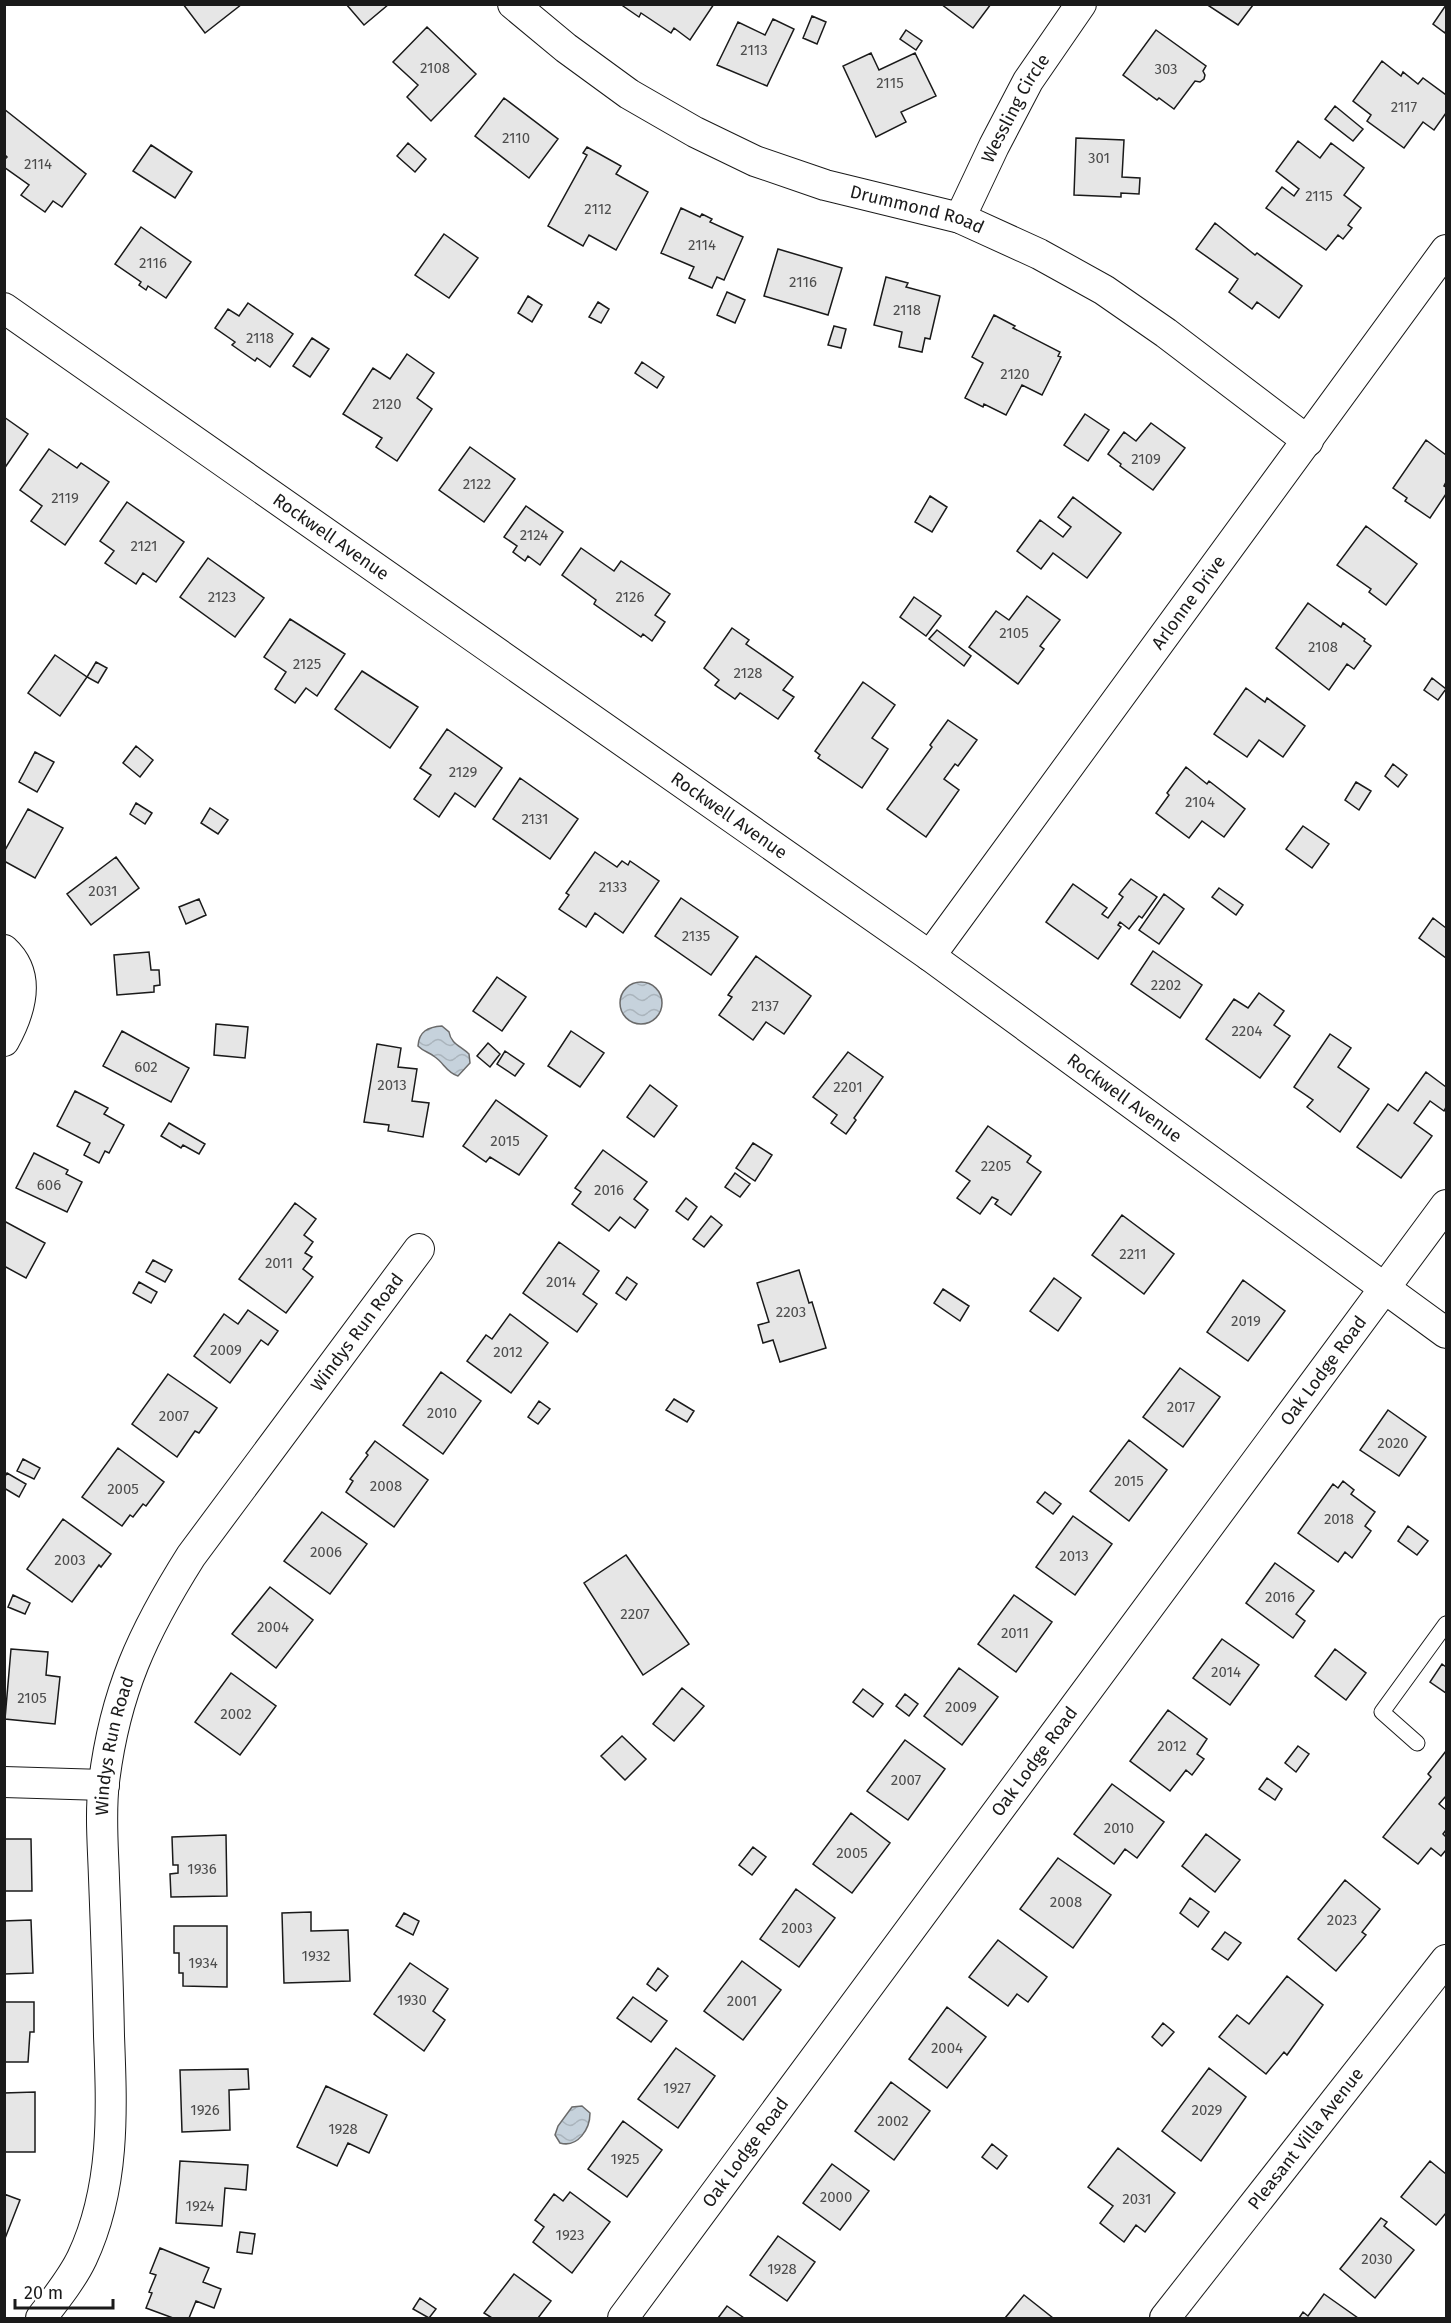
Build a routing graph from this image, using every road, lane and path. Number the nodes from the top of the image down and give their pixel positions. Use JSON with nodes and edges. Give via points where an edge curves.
{"nodes":[{"id":1,"x":513,"y":4,"type":"edge"},
{"id":2,"x":1081,"y":4,"type":"edge"},
{"id":3,"x":960,"y":218,"type":"junction"},
{"id":4,"x":1446,"y":250,"type":"edge"},
{"id":5,"x":4,"y":308,"type":"edge"},
{"id":6,"x":1308,"y":441,"type":"junction"},
{"id":7,"x":4,"y":950,"type":"edge"},
{"id":8,"x":930,"y":956,"type":"junction"},
{"id":9,"x":4,"y":1041,"type":"edge"},
{"id":10,"x":1446,"y":1205,"type":"edge"},
{"id":11,"x":419,"y":1249,"type":"dead end"},
{"id":12,"x":1385,"y":1288,"type":"junction"},
{"id":13,"x":1446,"y":1332,"type":"edge"},
{"id":14,"x":1446,"y":1624,"type":"edge"},
{"id":15,"x":1417,"y":1743,"type":"dead end"},
{"id":16,"x":4,"y":1782,"type":"edge"},
{"id":17,"x":104,"y":1785,"type":"junction"},
{"id":18,"x":1446,"y":1960,"type":"edge"},
{"id":19,"x":41,"y":2319,"type":"edge"},
{"id":20,"x":623,"y":2319,"type":"edge"},
{"id":21,"x":1165,"y":2319,"type":"edge"}],
"edges":[{"from":1,"to":3,"type":"street","name":"Drummond Road","via":[[630,94],[695,132],[755,160],[825,185]]},
{"from":2,"to":3,"type":"street","name":"Wessling Circle","via":[[1028,81]]},
{"from":3,"to":6,"type":"street","name":"Drummond Road","via":[[1039,254],[1104,290]]},
{"from":4,"to":6,"type":"street","name":"Arlonne Drive"},
{"from":5,"to":8,"type":"street","name":"Rockwell Avenue"},
{"from":6,"to":8,"type":"street","name":"Arlonne Drive"},
{"from":7,"to":9,"type":"street","via":[[21,977],[21,1001]]},
{"from":8,"to":12,"type":"street","name":"Rockwell Avenue"},
{"from":10,"to":12,"type":"street","name":"Oak Lodge Road"},
{"from":11,"to":17,"type":"street","name":"Windys Run Road","via":[[190,1556],[161,1604],[122,1692]]},
{"from":12,"to":13,"type":"street","name":"Rockwell Avenue"},
{"from":12,"to":20,"type":"street","name":"Oak Lodge Road"},
{"from":14,"to":15,"type":"lane","via":[[1382,1712]]},
{"from":16,"to":17,"type":"street"},
{"from":17,"to":19,"type":"street","name":"Windys Run Road","via":[[112,2118],[108,2169],[98,2217],[81,2260]]},
{"from":18,"to":21,"type":"street","name":"Pleasant Villa Avenue"}]}
